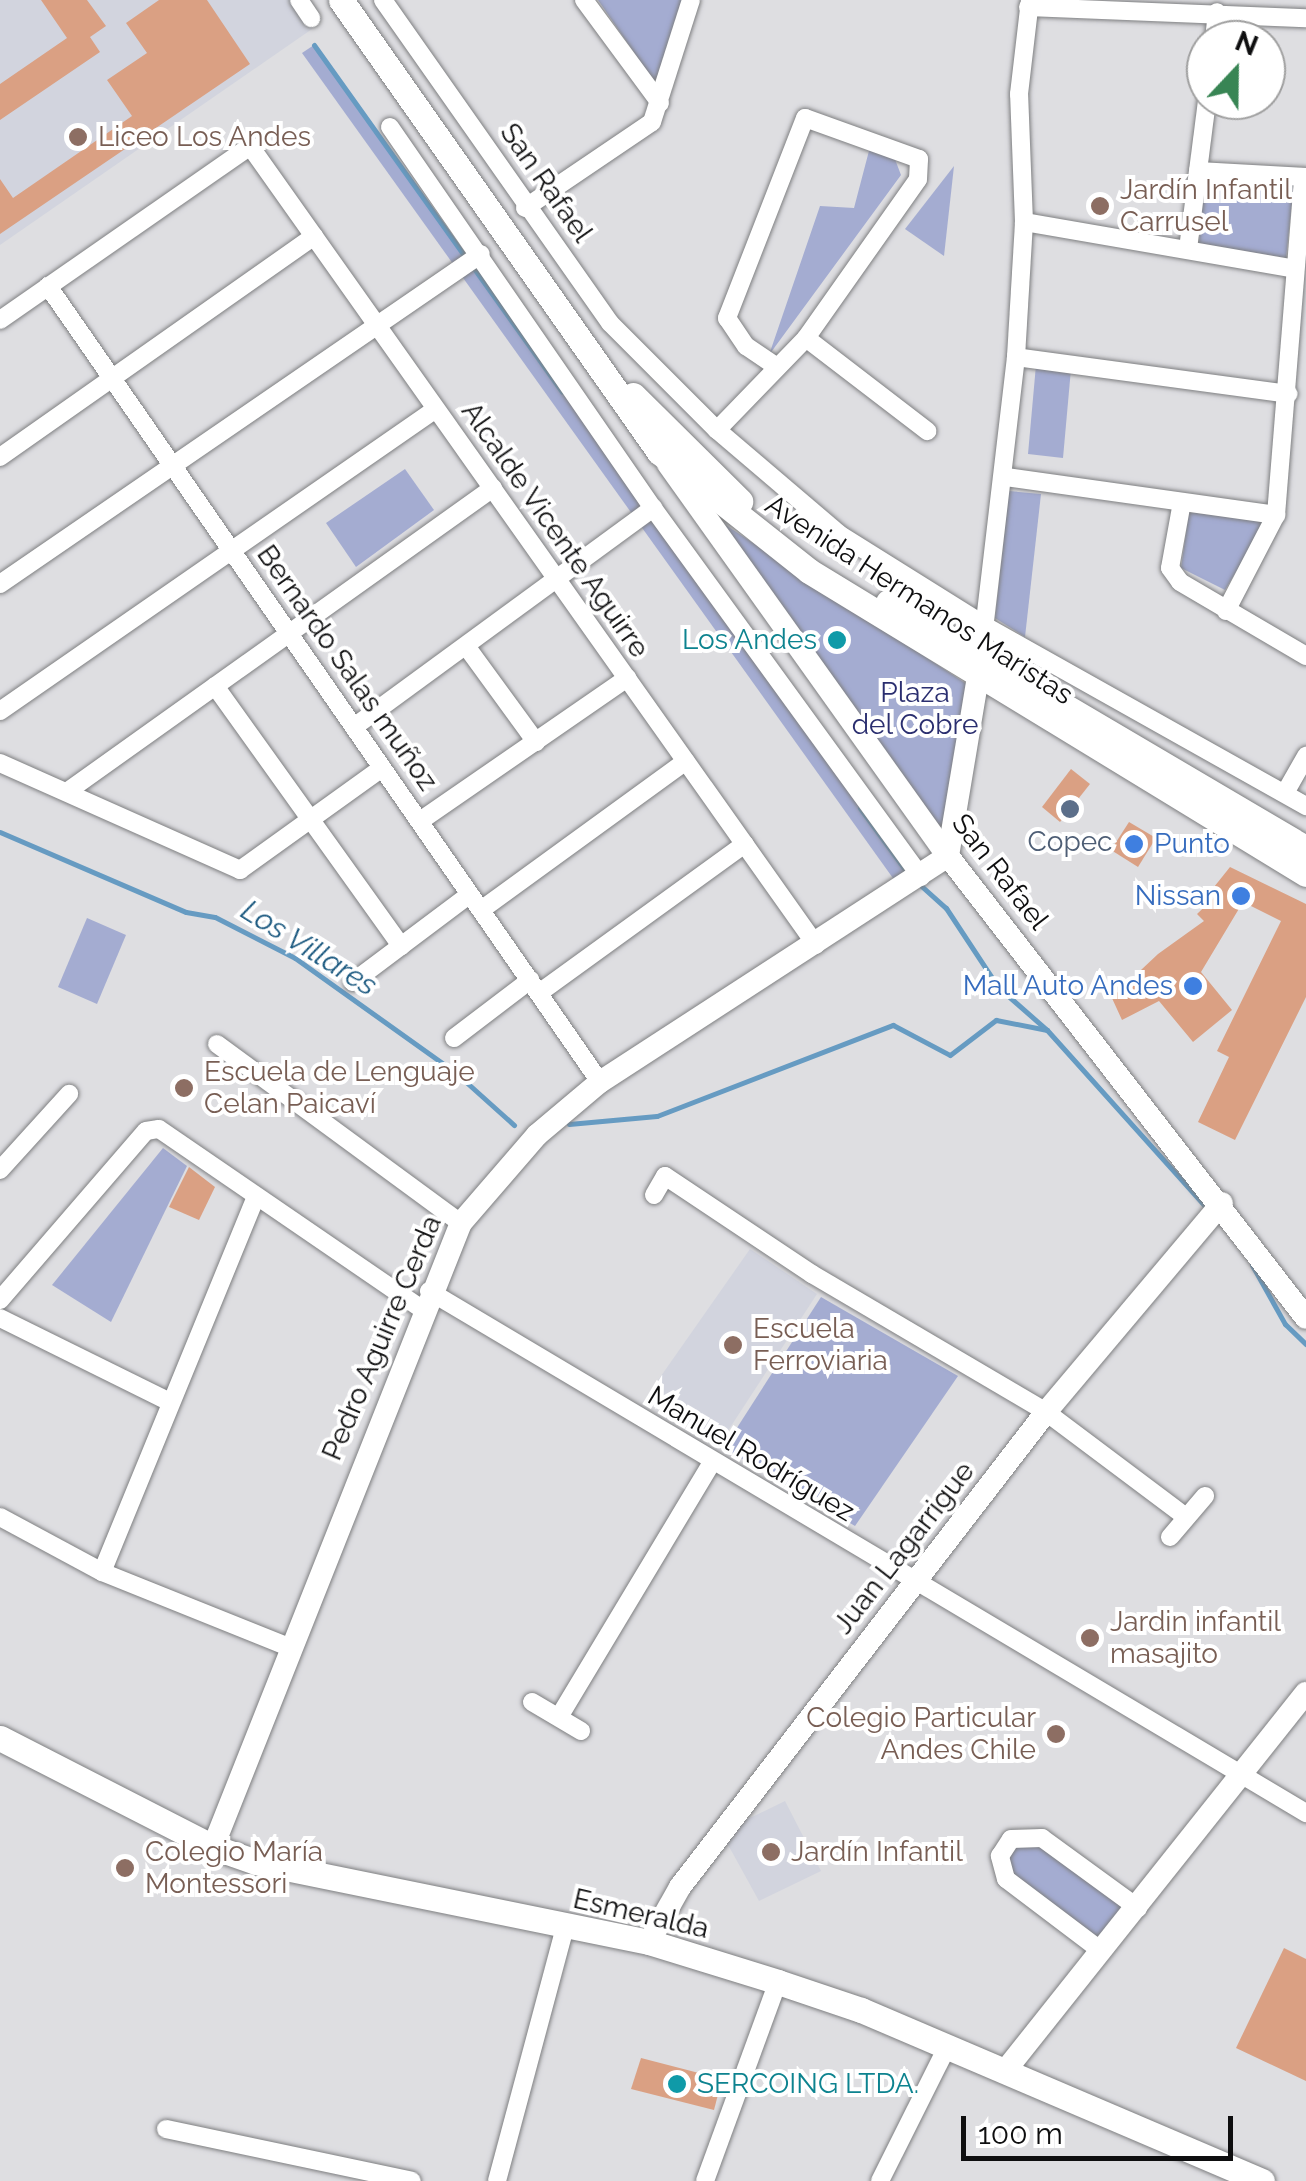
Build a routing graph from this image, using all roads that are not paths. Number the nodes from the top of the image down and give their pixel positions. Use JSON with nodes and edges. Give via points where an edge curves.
{"nodes":[{"id":1,"x":298,"y":0,"type":"edge"},
{"id":2,"x":341,"y":0,"type":"edge"},
{"id":3,"x":383,"y":0,"type":"edge"},
{"id":4,"x":584,"y":0,"type":"edge"},
{"id":5,"x":692,"y":0,"type":"edge"},
{"id":6,"x":1029,"y":3,"type":"edge"},
{"id":7,"x":1218,"y":12,"type":"junction"},
{"id":8,"x":311,"y":18,"type":"dead end"},
{"id":9,"x":1306,"y":18,"type":"edge"},
{"id":10,"x":1217,"y":20,"type":"edge"},
{"id":11,"x":660,"y":103,"type":"junction"},
{"id":12,"x":1204,"y":120,"type":"edge"},
{"id":13,"x":390,"y":127,"type":"dead end"},
{"id":14,"x":1198,"y":171,"type":"junction"},
{"id":15,"x":1305,"y":177,"type":"edge"},
{"id":16,"x":525,"y":208,"type":"junction"},
{"id":17,"x":1024,"y":222,"type":"junction"},
{"id":18,"x":314,"y":236,"type":"junction"},
{"id":19,"x":1188,"y":249,"type":"junction"},
{"id":20,"x":480,"y":254,"type":"junction"},
{"id":21,"x":1295,"y":269,"type":"junction"},
{"id":22,"x":48,"y":286,"type":"junction"},
{"id":23,"x":0,"y":320,"type":"edge"},
{"id":24,"x":378,"y":326,"type":"junction"},
{"id":25,"x":806,"y":338,"type":"junction"},
{"id":26,"x":584,"y":346,"type":"junction"},
{"id":27,"x":1016,"y":357,"type":"junction"},
{"id":28,"x":777,"y":367,"type":"junction"},
{"id":29,"x":114,"y":380,"type":"junction"},
{"id":30,"x":1288,"y":394,"type":"junction"},
{"id":31,"x":436,"y":409,"type":"junction"},
{"id":32,"x":717,"y":430,"type":"junction"},
{"id":33,"x":926,"y":431,"type":"dead end"},
{"id":34,"x":659,"y":452,"type":"junction"},
{"id":35,"x":0,"y":457,"type":"edge"},
{"id":36,"x":173,"y":466,"type":"junction"},
{"id":37,"x":1006,"y":476,"type":"junction"},
{"id":38,"x":492,"y":488,"type":"junction"},
{"id":39,"x":1182,"y":502,"type":"junction"},
{"id":40,"x":653,"y":508,"type":"junction"},
{"id":41,"x":1276,"y":515,"type":"junction"},
{"id":42,"x":233,"y":553,"type":"junction"},
{"id":43,"x":556,"y":579,"type":"junction"},
{"id":44,"x":0,"y":584,"type":"edge"},
{"id":45,"x":1226,"y":611,"type":"junction"},
{"id":46,"x":987,"y":628,"type":"junction"},
{"id":47,"x":289,"y":634,"type":"junction"},
{"id":48,"x":466,"y":646,"type":"junction"},
{"id":49,"x":1306,"y":656,"type":"edge"},
{"id":50,"x":980,"y":666,"type":"junction"},
{"id":51,"x":627,"y":678,"type":"junction"},
{"id":52,"x":216,"y":686,"type":"junction"},
{"id":53,"x":0,"y":711,"type":"edge"},
{"id":54,"x":354,"y":728,"type":"junction"},
{"id":55,"x":536,"y":742,"type":"junction"},
{"id":56,"x":1306,"y":756,"type":"edge"},
{"id":57,"x":686,"y":762,"type":"junction"},
{"id":58,"x":0,"y":763,"type":"edge"},
{"id":59,"x":382,"y":768,"type":"junction"},
{"id":60,"x":68,"y":791,"type":"junction"},
{"id":61,"x":1285,"y":793,"type":"junction"},
{"id":62,"x":1306,"y":806,"type":"edge"},
{"id":63,"x":310,"y":822,"type":"junction"},
{"id":64,"x":420,"y":822,"type":"junction"},
{"id":65,"x":745,"y":844,"type":"junction"},
{"id":66,"x":1306,"y":848,"type":"edge"},
{"id":67,"x":948,"y":856,"type":"junction"},
{"id":68,"x":1306,"y":874,"type":"edge"},
{"id":69,"x":921,"y":877,"type":"junction"},
{"id":70,"x":470,"y":894,"type":"junction"},
{"id":71,"x":481,"y":910,"type":"junction"},
{"id":72,"x":401,"y":946,"type":"junction"},
{"id":73,"x":816,"y":946,"type":"junction"},
{"id":74,"x":353,"y":982,"type":"dead end"},
{"id":75,"x":534,"y":987,"type":"junction"},
{"id":76,"x":454,"y":1038,"type":"dead end"},
{"id":77,"x":217,"y":1044,"type":"dead end"},
{"id":78,"x":600,"y":1082,"type":"junction"},
{"id":79,"x":69,"y":1094,"type":"dead end"},
{"id":80,"x":0,"y":1170,"type":"edge"},
{"id":81,"x":654,"y":1195,"type":"dead end"},
{"id":82,"x":256,"y":1196,"type":"junction"},
{"id":83,"x":1222,"y":1203,"type":"junction"},
{"id":84,"x":460,"y":1223,"type":"junction"},
{"id":85,"x":0,"y":1300,"type":"edge"},
{"id":86,"x":426,"y":1300,"type":"junction"},
{"id":87,"x":0,"y":1318,"type":"edge"},
{"id":88,"x":1306,"y":1318,"type":"edge"},
{"id":89,"x":168,"y":1401,"type":"junction"},
{"id":90,"x":1046,"y":1412,"type":"junction"},
{"id":91,"x":711,"y":1464,"type":"junction"},
{"id":92,"x":1205,"y":1496,"type":"dead end"},
{"id":93,"x":0,"y":1517,"type":"edge"},
{"id":94,"x":1186,"y":1517,"type":"junction"},
{"id":95,"x":1170,"y":1537,"type":"dead end"},
{"id":96,"x":102,"y":1572,"type":"junction"},
{"id":97,"x":916,"y":1583,"type":"junction"},
{"id":98,"x":289,"y":1648,"type":"junction"},
{"id":99,"x":1306,"y":1693,"type":"edge"},
{"id":100,"x":532,"y":1702,"type":"dead end"},
{"id":101,"x":558,"y":1718,"type":"junction"},
{"id":102,"x":580,"y":1732,"type":"dead end"},
{"id":103,"x":0,"y":1738,"type":"edge"},
{"id":104,"x":1239,"y":1776,"type":"junction"},
{"id":105,"x":1306,"y":1813,"type":"edge"},
{"id":106,"x":212,"y":1847,"type":"junction"},
{"id":107,"x":1138,"y":1908,"type":"junction"},
{"id":108,"x":565,"y":1927,"type":"junction"},
{"id":109,"x":648,"y":1942,"type":"junction"},
{"id":110,"x":1100,"y":1950,"type":"junction"},
{"id":111,"x":778,"y":1982,"type":"junction"},
{"id":112,"x":947,"y":2048,"type":"junction"},
{"id":113,"x":1004,"y":2071,"type":"junction"},
{"id":114,"x":166,"y":2129,"type":"dead end"},
{"id":115,"x":412,"y":2181,"type":"edge"},
{"id":116,"x":497,"y":2181,"type":"edge"},
{"id":117,"x":705,"y":2181,"type":"edge"},
{"id":118,"x":880,"y":2181,"type":"edge"},
{"id":119,"x":1262,"y":2181,"type":"edge"}],
"edges":[{"from":1,"to":8,"type":"street"},
{"from":2,"to":26,"type":"main road"},
{"from":3,"to":16,"type":"street","name":"San Rafael"},
{"from":4,"to":11,"type":"street"},
{"from":5,"to":11,"type":"street"},
{"from":6,"to":7,"type":"street"},
{"from":6,"to":17,"type":"street","via":[[1019,94]]},
{"from":7,"to":9,"type":"street"},
{"from":7,"to":10,"type":"street"},
{"from":11,"to":16,"type":"street","via":[[652,122]]},
{"from":12,"to":14,"type":"street"},
{"from":13,"to":20,"type":"street"},
{"from":14,"to":15,"type":"street"},
{"from":14,"to":19,"type":"street"},
{"from":15,"to":21,"type":"street"},
{"from":16,"to":32,"type":"street","name":"San Rafael","via":[[610,323]]},
{"from":17,"to":19,"type":"street"},
{"from":17,"to":27,"type":"street"},
{"from":18,"to":22,"type":"street","name":"Alcalde Vicente Aguirre","via":[[250,146]]},
{"from":18,"to":24,"type":"street","name":"Alcalde Vicente Aguirre"},
{"from":18,"to":29,"type":"street"},
{"from":19,"to":21,"type":"street"},
{"from":20,"to":24,"type":"street"},
{"from":20,"to":40,"type":"street"},
{"from":21,"to":30,"type":"street"},
{"from":22,"to":23,"type":"street"},
{"from":22,"to":29,"type":"street","name":"Bernardo Salas muñoz"},
{"from":24,"to":31,"type":"street","name":"Alcalde Vicente Aguirre"},
{"from":24,"to":36,"type":"street"},
{"from":25,"to":28,"type":"street"},
{"from":25,"to":28,"type":"street","via":[[918,179],[919,159],[805,118],[727,318],[746,346]]},
{"from":25,"to":33,"type":"street"},
{"from":26,"to":34,"type":"main road","name":"Avenida Hermanos Maristas"},
{"from":26,"to":50,"type":"main road","name":"Avenida Hermanos Maristas","via":[[730,494],[814,559]]},
{"from":27,"to":30,"type":"street"},
{"from":27,"to":37,"type":"street"},
{"from":28,"to":32,"type":"street"},
{"from":29,"to":35,"type":"street"},
{"from":29,"to":36,"type":"street","name":"Bernardo Salas muñoz"},
{"from":30,"to":41,"type":"street"},
{"from":31,"to":38,"type":"street","name":"Alcalde Vicente Aguirre"},
{"from":31,"to":42,"type":"street"},
{"from":32,"to":46,"type":"street","name":"San Rafael","via":[[839,534]]},
{"from":34,"to":50,"type":"main road","name":"Avenida Hermanos Maristas","via":[[810,571]]},
{"from":34,"to":67,"type":"street","name":"San Rafael"},
{"from":36,"to":42,"type":"street","name":"Bernardo Salas muñoz"},
{"from":36,"to":44,"type":"street"},
{"from":37,"to":39,"type":"street"},
{"from":37,"to":46,"type":"street"},
{"from":38,"to":43,"type":"street","name":"Alcalde Vicente Aguirre"},
{"from":38,"to":47,"type":"street"},
{"from":39,"to":41,"type":"street"},
{"from":39,"to":45,"type":"street","via":[[1170,568],[1180,582]]},
{"from":40,"to":43,"type":"street"},
{"from":40,"to":69,"type":"street"},
{"from":41,"to":45,"type":"street"},
{"from":42,"to":47,"type":"street","name":"Bernardo Salas muñoz"},
{"from":42,"to":53,"type":"street"},
{"from":43,"to":48,"type":"street"},
{"from":43,"to":51,"type":"street","name":"Alcalde Vicente Aguirre"},
{"from":45,"to":49,"type":"street"},
{"from":46,"to":50,"type":"street"},
{"from":46,"to":61,"type":"street","name":"San Rafael"},
{"from":47,"to":52,"type":"street"},
{"from":47,"to":54,"type":"street","name":"Bernardo Salas muñoz"},
{"from":48,"to":54,"type":"street"},
{"from":48,"to":55,"type":"street"},
{"from":50,"to":66,"type":"main road","name":"Avenida Hermanos Maristas"},
{"from":50,"to":67,"type":"street"},
{"from":50,"to":68,"type":"main road","name":"Avenida Hermanos Maristas"},
{"from":51,"to":55,"type":"street"},
{"from":51,"to":57,"type":"street","name":"Alcalde Vicente Aguirre"},
{"from":52,"to":60,"type":"street"},
{"from":52,"to":63,"type":"street"},
{"from":54,"to":59,"type":"street","name":"Bernardo Salas muñoz"},
{"from":55,"to":64,"type":"street"},
{"from":56,"to":61,"type":"street"},
{"from":57,"to":65,"type":"street","name":"Alcalde Vicente Aguirre"},
{"from":57,"to":71,"type":"street"},
{"from":58,"to":60,"type":"street"},
{"from":59,"to":63,"type":"street"},
{"from":59,"to":64,"type":"street","name":"Bernardo Salas muñoz"},
{"from":60,"to":63,"type":"street","via":[[240,870]]},
{"from":61,"to":62,"type":"street","name":"San Rafael"},
{"from":63,"to":72,"type":"street"},
{"from":64,"to":70,"type":"street","name":"Bernardo Salas muñoz"},
{"from":65,"to":73,"type":"street","name":"Alcalde Vicente Aguirre"},
{"from":65,"to":75,"type":"street"},
{"from":67,"to":69,"type":"street","name":"Pedro Aguirre Cerda"},
{"from":67,"to":83,"type":"street","name":"San Rafael"},
{"from":69,"to":73,"type":"street","name":"Pedro Aguirre Cerda"},
{"from":70,"to":71,"type":"street","name":"Bernardo Salas muñoz"},
{"from":70,"to":72,"type":"street"},
{"from":71,"to":75,"type":"street","name":"Bernardo Salas muñoz"},
{"from":72,"to":74,"type":"street"},
{"from":73,"to":78,"type":"street","name":"Pedro Aguirre Cerda"},
{"from":75,"to":76,"type":"street"},
{"from":75,"to":78,"type":"street","name":"Bernardo Salas muñoz"},
{"from":77,"to":84,"type":"street"},
{"from":78,"to":84,"type":"street","name":"Pedro Aguirre Cerda","via":[[537,1135]]},
{"from":79,"to":80,"type":"street"},
{"from":81,"to":90,"type":"street","via":[[665,1176],[812,1274]]},
{"from":82,"to":85,"type":"street","name":"Manuel Rodríguez","via":[[174,1136],[146,1132]]},
{"from":82,"to":86,"type":"street","name":"Manuel Rodríguez"},
{"from":82,"to":89,"type":"street"},
{"from":83,"to":88,"type":"street","name":"San Rafael"},
{"from":83,"to":90,"type":"street","name":"Juan Lagarrigue"},
{"from":84,"to":86,"type":"street","name":"Pedro Aguirre Cerda"},
{"from":86,"to":91,"type":"street","name":"Manuel Rodríguez"},
{"from":86,"to":98,"type":"street","name":"Pedro Aguirre Cerda"},
{"from":87,"to":89,"type":"street"},
{"from":89,"to":96,"type":"street"},
{"from":90,"to":94,"type":"street"},
{"from":90,"to":97,"type":"street","name":"Juan Lagarrigue"},
{"from":91,"to":97,"type":"street","name":"Manuel Rodríguez"},
{"from":91,"to":101,"type":"street"},
{"from":92,"to":94,"type":"street"},
{"from":93,"to":96,"type":"street"},
{"from":94,"to":95,"type":"street"},
{"from":96,"to":98,"type":"street"},
{"from":97,"to":104,"type":"street","name":"Manuel Rodríguez"},
{"from":97,"to":109,"type":"street","name":"Juan Lagarrigue","via":[[680,1887]]},
{"from":98,"to":106,"type":"street","name":"Pedro Aguirre Cerda"},
{"from":99,"to":104,"type":"street"},
{"from":100,"to":101,"type":"street"},
{"from":101,"to":102,"type":"street"},
{"from":103,"to":106,"type":"main road","name":"Esmeralda"},
{"from":104,"to":105,"type":"street","name":"Manuel Rodríguez"},
{"from":104,"to":107,"type":"street"},
{"from":106,"to":108,"type":"main road","name":"Esmeralda"},
{"from":107,"to":110,"type":"street"},
{"from":107,"to":110,"type":"street","via":[[1042,1838],[1021,1834],[1005,1846],[1000,1867],[1012,1887]]},
{"from":108,"to":109,"type":"main road","name":"Esmeralda"},
{"from":108,"to":116,"type":"street"},
{"from":109,"to":111,"type":"main road","name":"Esmeralda"},
{"from":110,"to":113,"type":"street"},
{"from":111,"to":112,"type":"main road","name":"Esmeralda"},
{"from":111,"to":117,"type":"street"},
{"from":112,"to":113,"type":"main road","name":"Esmeralda"},
{"from":112,"to":118,"type":"street"},
{"from":113,"to":119,"type":"main road","name":"Esmeralda"},
{"from":114,"to":115,"type":"street"}]}
